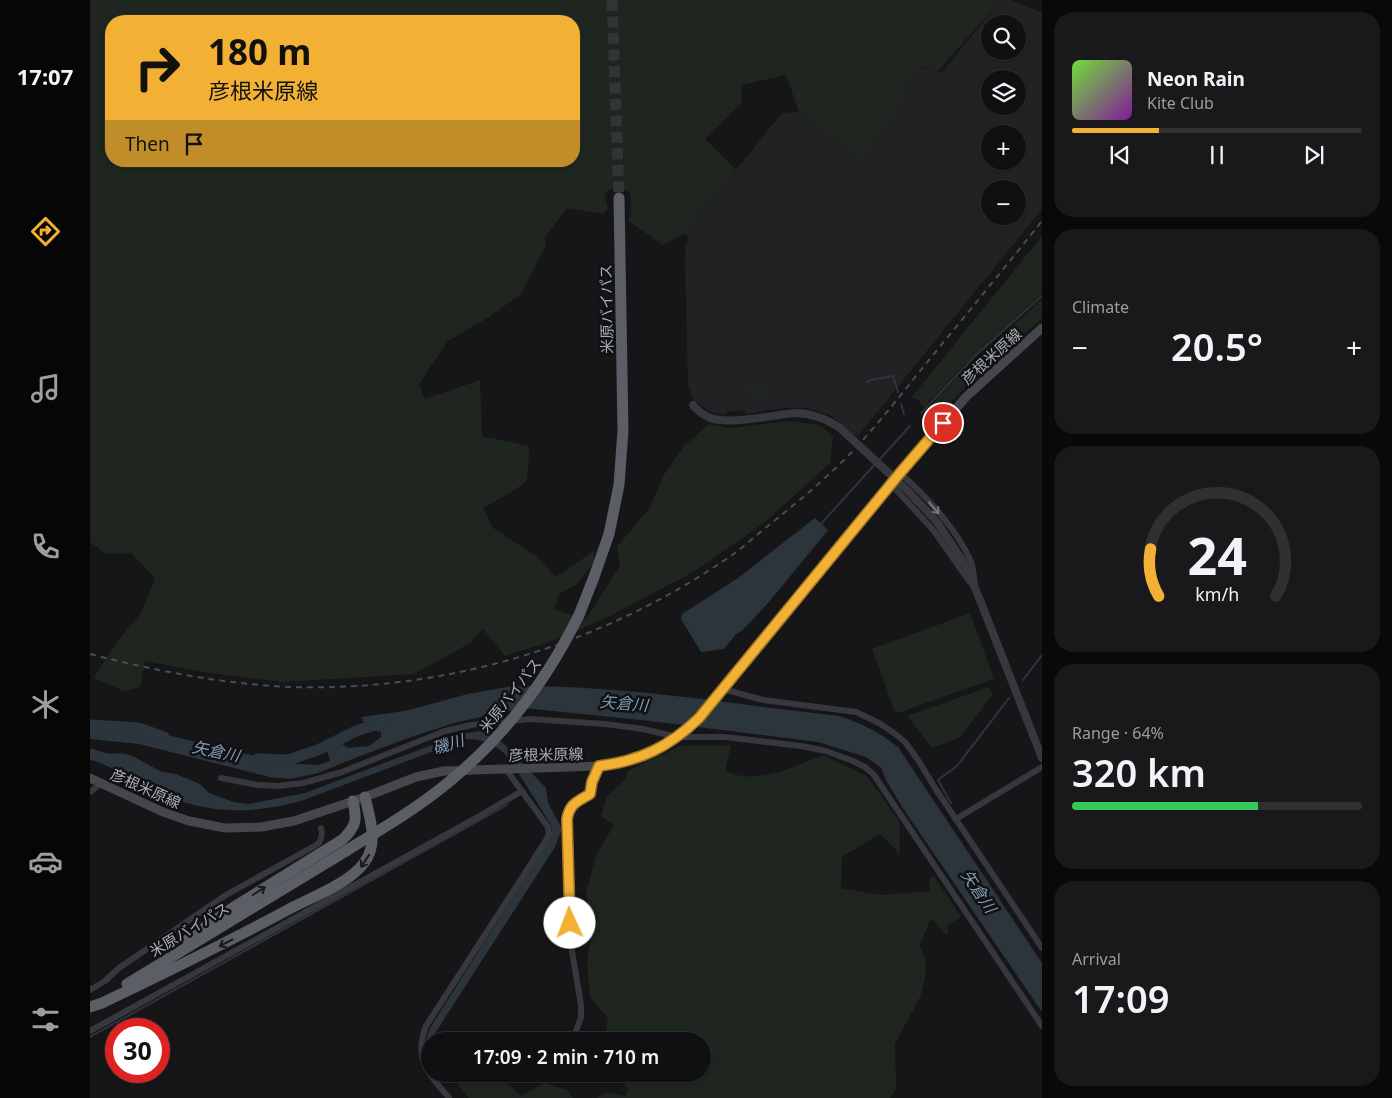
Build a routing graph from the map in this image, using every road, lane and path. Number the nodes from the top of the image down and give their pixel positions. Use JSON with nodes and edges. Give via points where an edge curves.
{"nodes":[{"id":1,"x":619,"y":198,"type":"tunnel mouth"},
{"id":2,"x":1042,"y":328,"type":"edge"},
{"id":3,"x":692,"y":405,"type":"dead end"},
{"id":4,"x":900,"y":473,"type":"junction"},
{"id":5,"x":892,"y":484,"type":"junction"},
{"id":6,"x":976,"y":590,"type":"junction"},
{"id":7,"x":721,"y":692,"type":"junction"},
{"id":8,"x":680,"y":735,"type":"junction"},
{"id":9,"x":1042,"y":758,"type":"edge"},
{"id":10,"x":599,"y":766,"type":"junction"},
{"id":11,"x":1042,"y":767,"type":"edge"},
{"id":12,"x":508,"y":768,"type":"junction"},
{"id":13,"x":90,"y":778,"type":"edge"},
{"id":14,"x":221,"y":778,"type":"dead end"},
{"id":15,"x":102,"y":784,"type":"junction"},
{"id":16,"x":522,"y":791,"type":"junction"},
{"id":17,"x":90,"y":792,"type":"edge"},
{"id":18,"x":365,"y":797,"type":"junction"},
{"id":19,"x":353,"y":801,"type":"junction"},
{"id":20,"x":956,"y":819,"type":"junction"},
{"id":21,"x":321,"y":828,"type":"dead end"},
{"id":22,"x":1042,"y":948,"type":"edge"},
{"id":23,"x":134,"y":980,"type":"junction"},
{"id":24,"x":90,"y":990,"type":"edge"},
{"id":25,"x":90,"y":1007,"type":"edge"},
{"id":26,"x":1042,"y":1026,"type":"edge"},
{"id":27,"x":90,"y":1031,"type":"edge"},
{"id":28,"x":576,"y":1032,"type":"edge"},
{"id":29,"x":449,"y":1098,"type":"edge"}],
"edges":[{"from":1,"to":23,"type":"highway","name":"米原バイパス","bridge":true,"via":[[624,431],[619,485],[609,534],[594,578],[563,648],[529,700],[505,729],[449,782],[346,851]]},
{"from":2,"to":4,"type":"main road","name":"彦根米原線","via":[[966,397]]},
{"from":3,"to":6,"type":"street","bridge":true,"via":[[709,418],[721,421],[806,413],[840,428],[937,522],[962,560]]},
{"from":4,"to":5,"type":"main road","name":"彦根米原線"},
{"from":4,"to":6,"type":"street","one_way":true,"via":[[942,516],[957,538],[971,561]]},
{"from":5,"to":6,"type":"street","via":[[934,531]]},
{"from":5,"to":7,"type":"main road","name":"彦根米原線"},
{"from":6,"to":9,"type":"street"},
{"from":7,"to":8,"type":"main road","name":"彦根米原線"},
{"from":7,"to":20,"type":"street","via":[[856,712],[879,723],[905,742]]},
{"from":8,"to":10,"type":"main road","name":"彦根米原線","via":[[637,758]]},
{"from":8,"to":14,"type":"street","via":[[605,724],[530,719],[445,731],[342,772],[303,783],[258,785]]},
{"from":8,"to":26,"type":"street","via":[[801,746],[826,751],[865,767],[881,784]]},
{"from":10,"to":12,"type":"main road","name":"彦根米原線"},
{"from":10,"to":28,"type":"street","via":[[590,794],[573,804],[567,819],[571,945],[581,1005]]},
{"from":11,"to":20,"type":"street"},
{"from":12,"to":16,"type":"street"},
{"from":12,"to":18,"type":"main road","name":"彦根米原線","via":[[444,771],[416,777]]},
{"from":13,"to":15,"type":"main road","name":"彦根米原線"},
{"from":15,"to":17,"type":"street"},
{"from":15,"to":19,"type":"main road","name":"彦根米原線","via":[[163,812],[225,828],[262,827],[294,821]]},
{"from":16,"to":27,"type":"street"},
{"from":16,"to":29,"type":"street","via":[[548,827],[549,834],[426,1026],[420,1045],[423,1062]]},
{"from":18,"to":19,"type":"main road","name":"彦根米原線"},
{"from":18,"to":25,"type":"highway","one_way":true,"via":[[372,826],[372,844],[358,870],[218,947]]},
{"from":23,"to":19,"type":"highway","one_way":true,"via":[[234,907],[342,840],[355,826]]},
{"from":20,"to":22,"type":"street"},
{"from":21,"to":24,"type":"street","via":[[318,844],[226,894]]},
{"from":23,"to":25,"type":"highway","name":"米原バイパス"}]}
